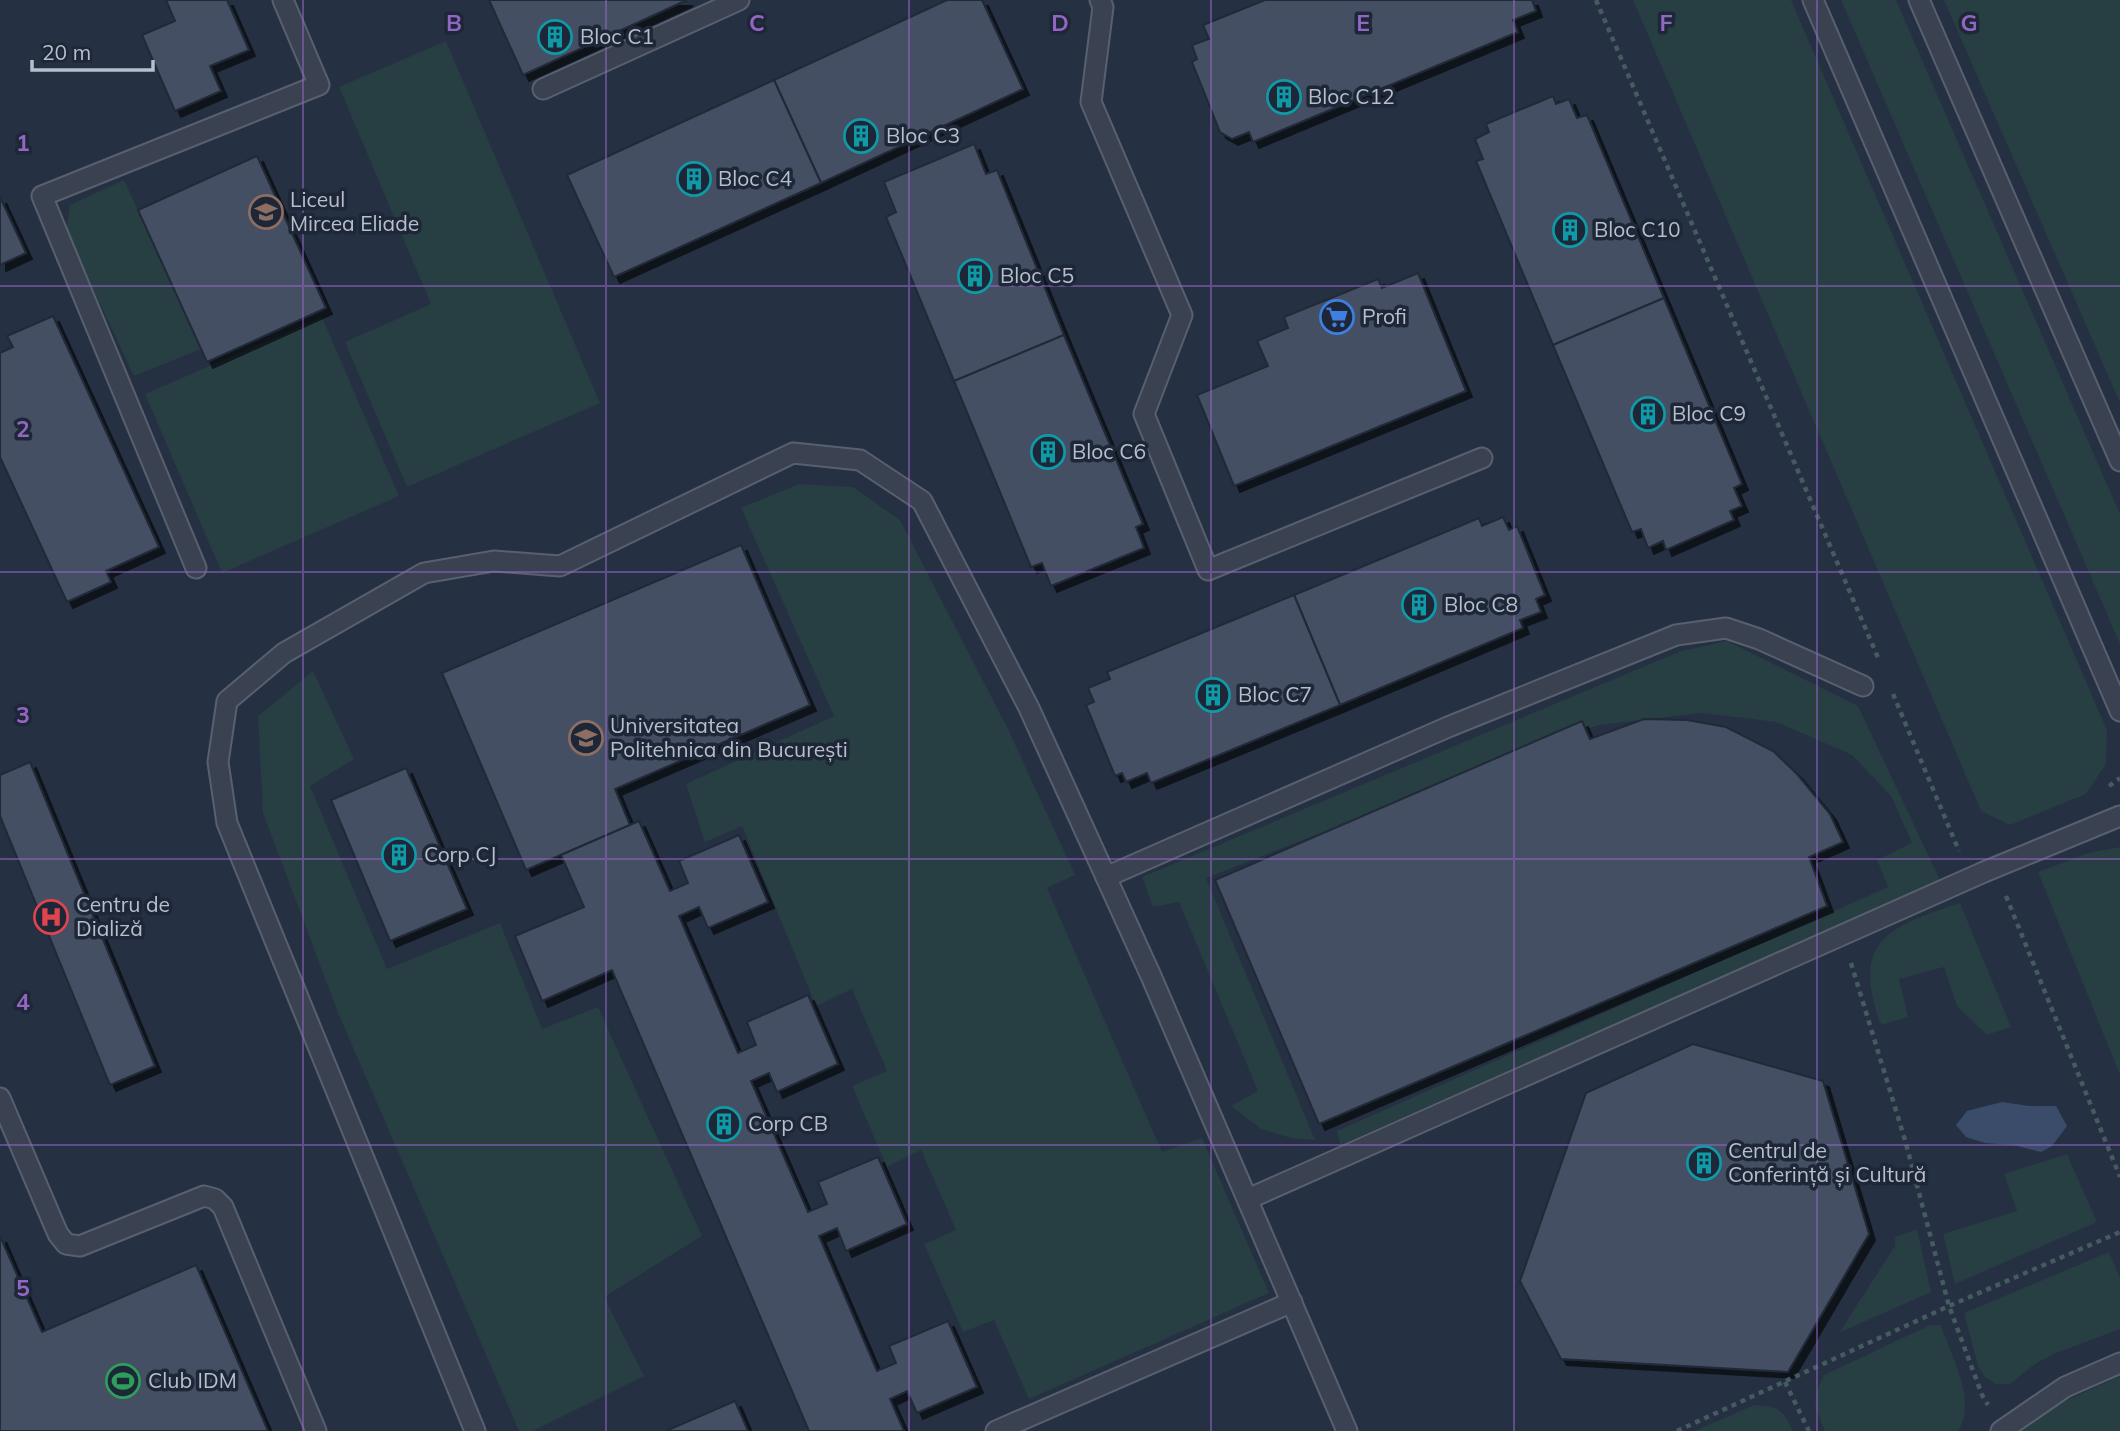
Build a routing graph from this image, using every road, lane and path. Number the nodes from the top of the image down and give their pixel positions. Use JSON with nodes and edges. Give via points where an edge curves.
{"nodes":[{"id":1,"x":283,"y":0,"type":"edge"},
{"id":2,"x":739,"y":0,"type":"edge"},
{"id":3,"x":1100,"y":0,"type":"edge"},
{"id":4,"x":1596,"y":0,"type":"edge"},
{"id":5,"x":1813,"y":0,"type":"edge"},
{"id":6,"x":1919,"y":0,"type":"edge"},
{"id":7,"x":542,"y":89,"type":"dead end"},
{"id":8,"x":1482,"y":458,"type":"dead end"},
{"id":9,"x":2120,"y":461,"type":"edge"},
{"id":10,"x":196,"y":568,"type":"dead end"},
{"id":11,"x":1881,"y":666,"type":"dead end"},
{"id":12,"x":1863,"y":686,"type":"dead end"},
{"id":13,"x":1892,"y":692,"type":"dead end"},
{"id":14,"x":2120,"y":711,"type":"edge"},
{"id":15,"x":2120,"y":816,"type":"edge"},
{"id":16,"x":1984,"y":872,"type":"junction"},
{"id":17,"x":1106,"y":877,"type":"junction"},
{"id":18,"x":1843,"y":935,"type":"junction"},
{"id":19,"x":0,"y":1098,"type":"edge"},
{"id":20,"x":2120,"y":1177,"type":"edge"},
{"id":21,"x":1248,"y":1199,"type":"junction"},
{"id":22,"x":2120,"y":1232,"type":"edge"},
{"id":23,"x":1292,"y":1302,"type":"junction"},
{"id":24,"x":1949,"y":1306,"type":"junction"},
{"id":25,"x":2120,"y":1363,"type":"edge"},
{"id":26,"x":1785,"y":1382,"type":"junction"},
{"id":27,"x":1344,"y":1430,"type":"edge"},
{"id":28,"x":316,"y":1431,"type":"edge"},
{"id":29,"x":475,"y":1431,"type":"edge"},
{"id":30,"x":996,"y":1431,"type":"edge"},
{"id":31,"x":1677,"y":1431,"type":"edge"},
{"id":32,"x":1809,"y":1431,"type":"edge"},
{"id":33,"x":2002,"y":1431,"type":"edge"}],
"edges":[{"from":1,"to":10,"type":"lane","via":[[319,85],[42,196]]},
{"from":2,"to":7,"type":"lane"},
{"from":3,"to":8,"type":"lane","via":[[1103,7],[1091,102],[1182,315],[1144,414],[1208,570]]},
{"from":4,"to":11,"type":"path"},
{"from":5,"to":14,"type":"lane"},
{"from":6,"to":9,"type":"lane"},
{"from":12,"to":17,"type":"lane","via":[[1726,628],[1676,635],[1448,727]]},
{"from":13,"to":16,"type":"path","via":[[1964,863]]},
{"from":15,"to":16,"type":"lane"},
{"from":16,"to":18,"type":"lane"},
{"from":16,"to":20,"type":"path","via":[[2002,886]]},
{"from":17,"to":21,"type":"lane"},
{"from":17,"to":29,"type":"lane","via":[[1029,708],[922,501],[860,460],[793,453],[561,566],[494,561],[424,573],[284,653],[228,701],[218,762],[227,823]]},
{"from":18,"to":21,"type":"lane"},
{"from":18,"to":24,"type":"path"},
{"from":19,"to":28,"type":"lane","via":[[66,1244],[80,1246],[204,1196],[223,1207]]},
{"from":21,"to":23,"type":"lane"},
{"from":22,"to":24,"type":"path"},
{"from":23,"to":27,"type":"lane"},
{"from":23,"to":30,"type":"lane"},
{"from":24,"to":26,"type":"path"},
{"from":24,"to":33,"type":"path","via":[[1982,1395]]},
{"from":25,"to":33,"type":"lane","via":[[2065,1387]]},
{"from":26,"to":31,"type":"path"},
{"from":26,"to":32,"type":"path"}]}
